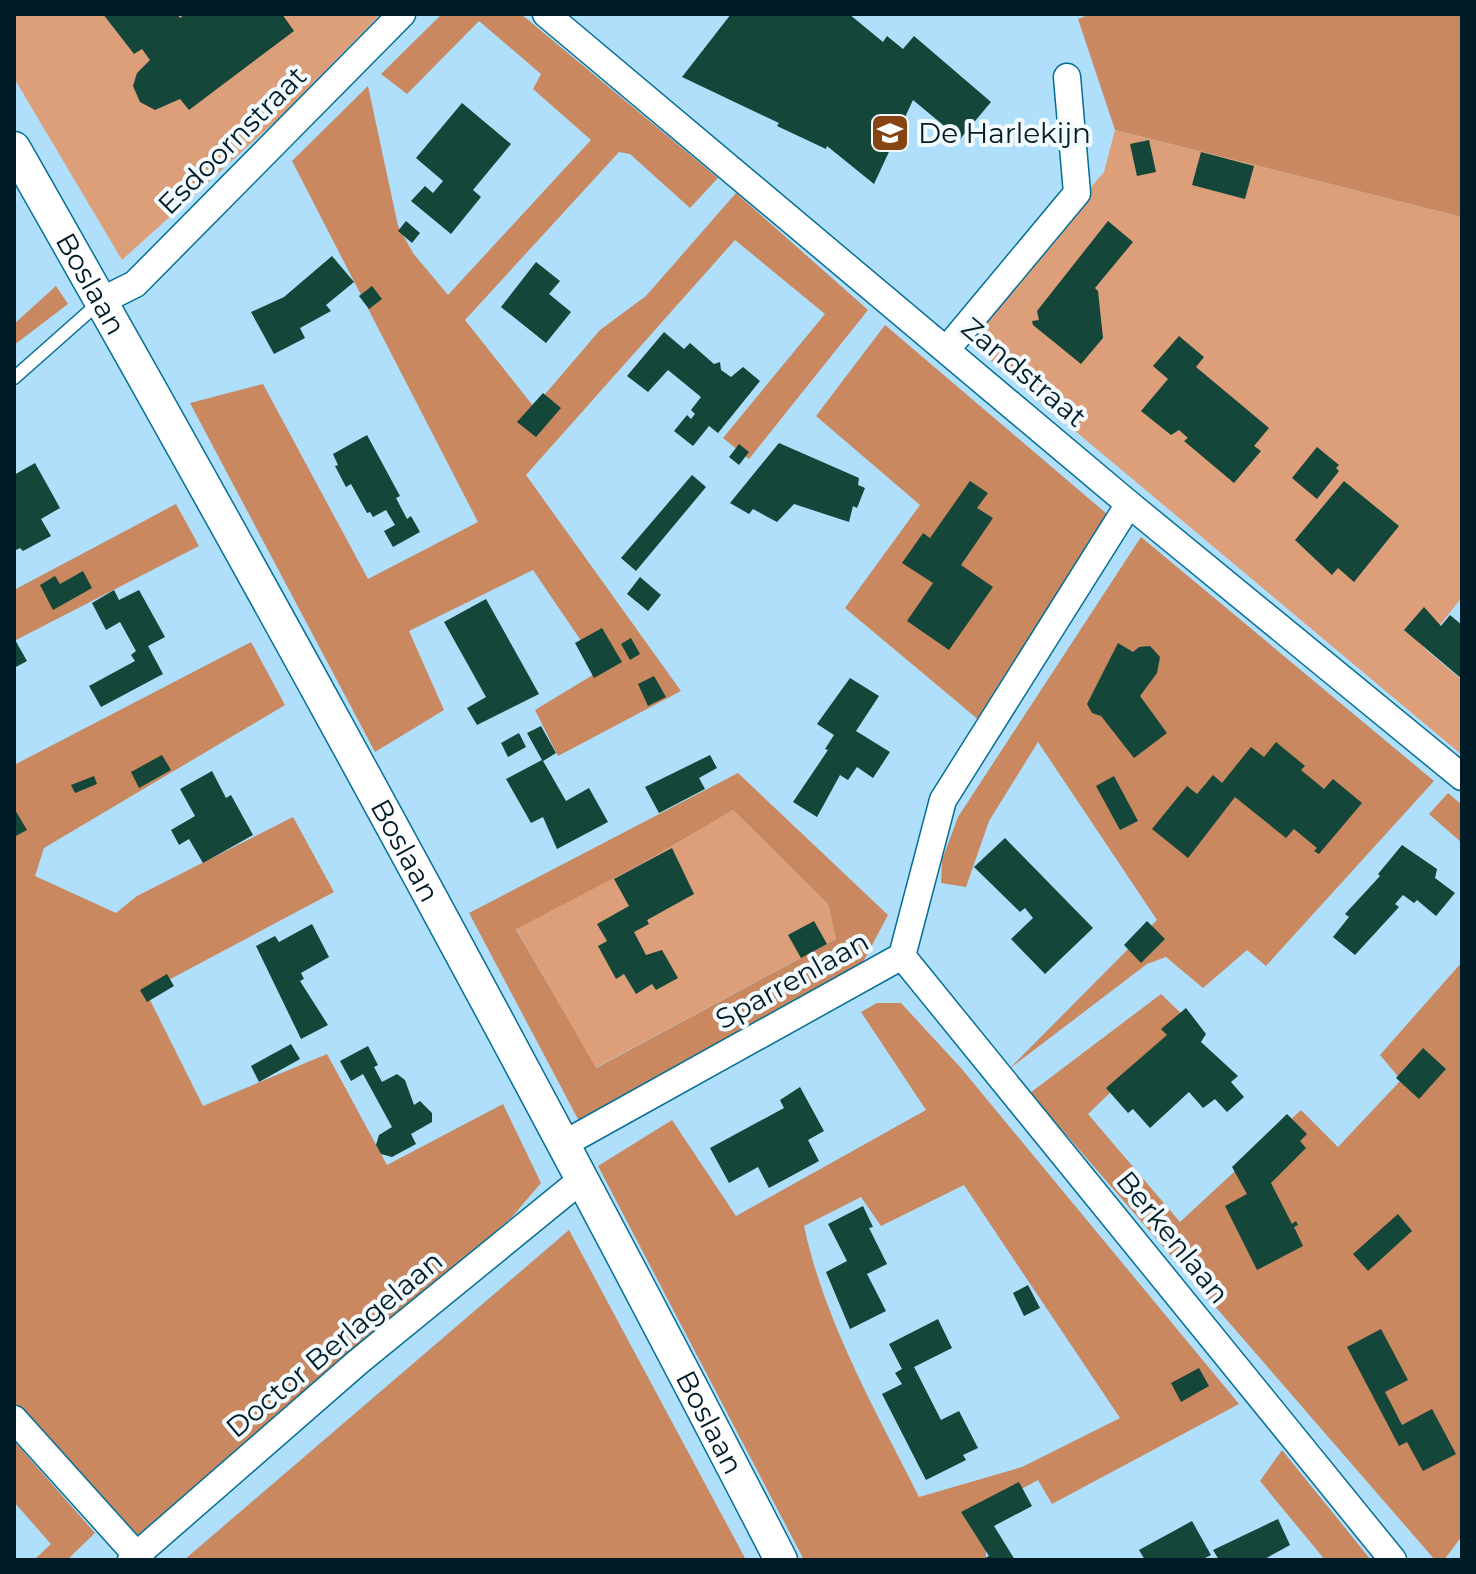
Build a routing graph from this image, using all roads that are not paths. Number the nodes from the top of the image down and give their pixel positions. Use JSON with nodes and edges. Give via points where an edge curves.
{"nodes":[{"id":1,"x":402,"y":14,"type":"edge"},
{"id":2,"x":546,"y":14,"type":"edge"},
{"id":3,"x":1067,"y":77,"type":"dead end"},
{"id":4,"x":14,"y":148,"type":"edge"},
{"id":5,"x":101,"y":301,"type":"junction"},
{"id":6,"x":947,"y":349,"type":"junction"},
{"id":7,"x":14,"y":378,"type":"edge"},
{"id":8,"x":1129,"y":504,"type":"junction"},
{"id":9,"x":1462,"y":777,"type":"edge"},
{"id":10,"x":902,"y":956,"type":"junction"},
{"id":11,"x":562,"y":1145,"type":"junction"},
{"id":12,"x":581,"y":1180,"type":"junction"},
{"id":13,"x":14,"y":1419,"type":"edge"},
{"id":14,"x":137,"y":1558,"type":"edge"},
{"id":15,"x":781,"y":1560,"type":"edge"},
{"id":16,"x":1393,"y":1560,"type":"edge"}],
"edges":[{"from":1,"to":5,"type":"street","name":"Esdoornstraat","via":[[135,284]]},
{"from":2,"to":6,"type":"street","name":"Zandstraat"},
{"from":3,"to":6,"type":"street","via":[[1077,193]]},
{"from":4,"to":5,"type":"street","name":"Boslaan"},
{"from":5,"to":7,"type":"lane"},
{"from":5,"to":11,"type":"street","name":"Boslaan"},
{"from":6,"to":8,"type":"street","name":"Zandstraat"},
{"from":8,"to":9,"type":"street","name":"Zandstraat"},
{"from":8,"to":10,"type":"street","name":"Sparrenlaan","via":[[943,800]]},
{"from":10,"to":11,"type":"street","name":"Sparrenlaan"},
{"from":10,"to":16,"type":"street","name":"Berkenlaan"},
{"from":11,"to":12,"type":"street","name":"Boslaan"},
{"from":12,"to":14,"type":"street","name":"Doctor Berlagelaan","via":[[358,1362]]},
{"from":12,"to":15,"type":"street","name":"Boslaan"},
{"from":13,"to":14,"type":"street"}]}
